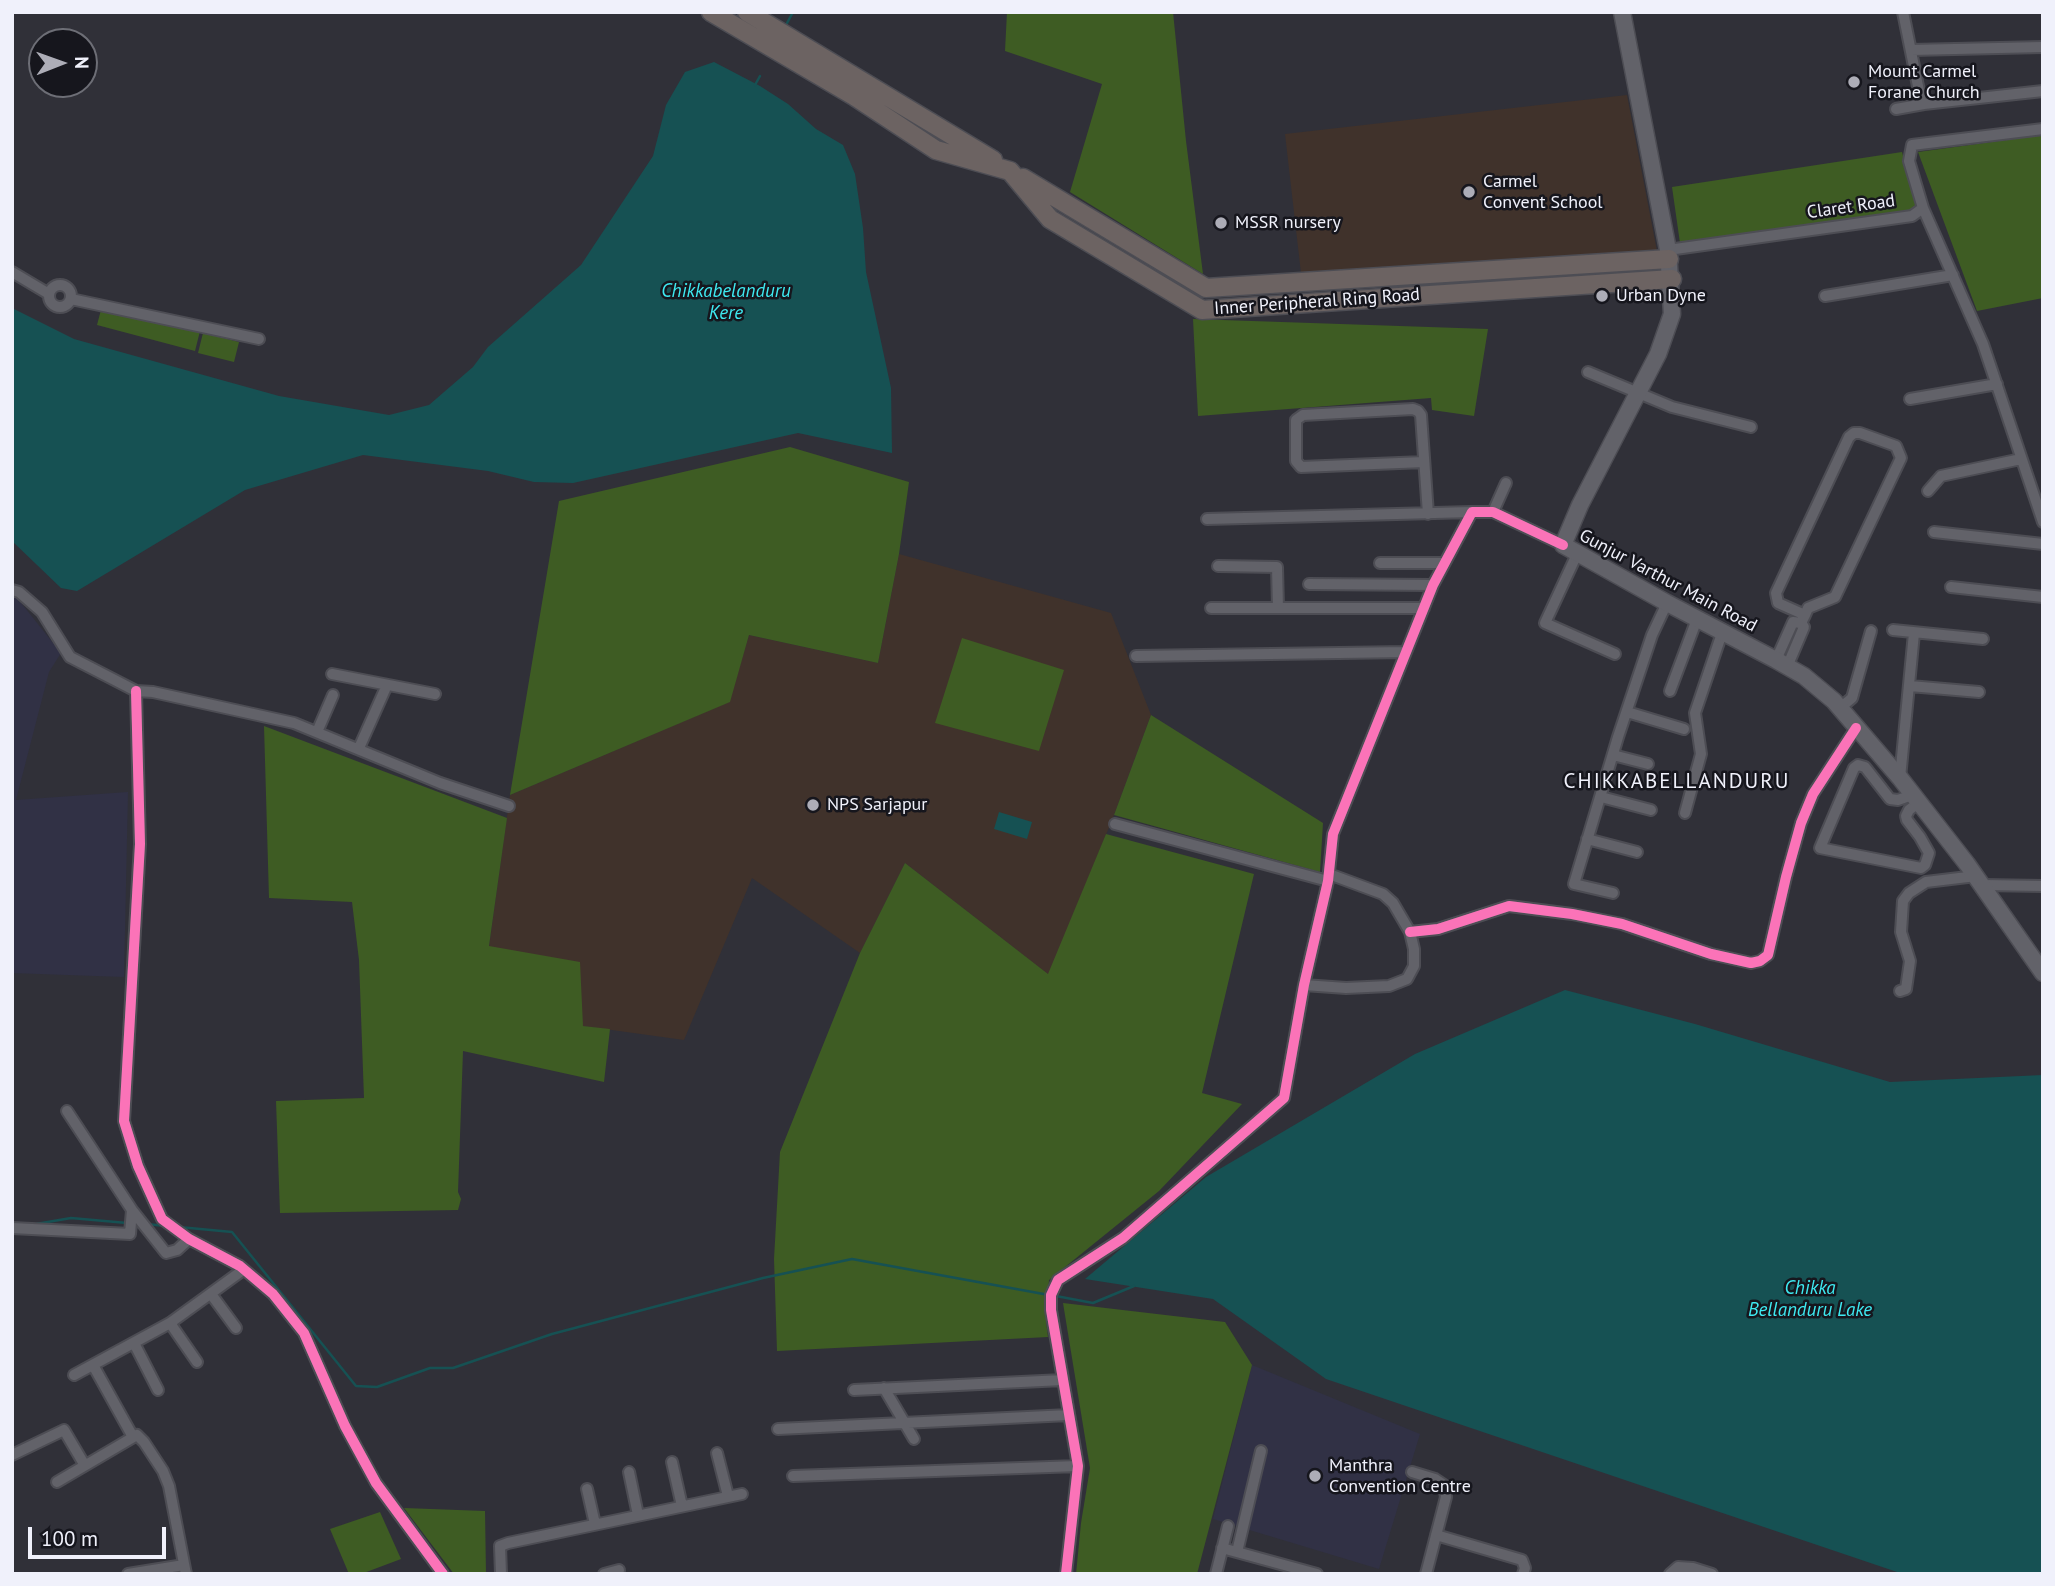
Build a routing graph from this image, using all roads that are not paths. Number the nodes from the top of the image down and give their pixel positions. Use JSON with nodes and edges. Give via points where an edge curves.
{"nodes":[{"id":1,"x":711,"y":12,"type":"edge"},
{"id":2,"x":747,"y":12,"type":"edge"},
{"id":3,"x":1622,"y":12,"type":"edge"},
{"id":4,"x":1903,"y":12,"type":"edge"},
{"id":5,"x":765,"y":34,"type":"junction"},
{"id":6,"x":2043,"y":47,"type":"edge"},
{"id":7,"x":1911,"y":50,"type":"junction"},
{"id":8,"x":2043,"y":91,"type":"edge"},
{"id":9,"x":1924,"y":104,"type":"junction"},
{"id":10,"x":1896,"y":109,"type":"dead end"},
{"id":11,"x":2043,"y":129,"type":"edge"},
{"id":12,"x":1010,"y":171,"type":"junction"},
{"id":13,"x":1923,"y":208,"type":"junction"},
{"id":14,"x":1669,"y":255,"type":"junction"},
{"id":15,"x":12,"y":272,"type":"edge"},
{"id":16,"x":1953,"y":275,"type":"junction"},
{"id":17,"x":1672,"y":279,"type":"junction"},
{"id":18,"x":1825,"y":296,"type":"dead end"},
{"id":19,"x":259,"y":339,"type":"dead end"},
{"id":20,"x":1588,"y":372,"type":"dead end"},
{"id":21,"x":1997,"y":384,"type":"junction"},
{"id":22,"x":1638,"y":393,"type":"junction"},
{"id":23,"x":1910,"y":399,"type":"dead end"},
{"id":24,"x":1751,"y":427,"type":"dead end"},
{"id":25,"x":2021,"y":459,"type":"junction"},
{"id":26,"x":1424,"y":462,"type":"junction"},
{"id":27,"x":1506,"y":483,"type":"dead end"},
{"id":28,"x":2029,"y":483,"type":"junction"},
{"id":29,"x":2043,"y":483,"type":"edge"},
{"id":30,"x":1928,"y":491,"type":"dead end"},
{"id":31,"x":1472,"y":512,"type":"junction"},
{"id":32,"x":1493,"y":512,"type":"junction"},
{"id":33,"x":1428,"y":514,"type":"junction"},
{"id":34,"x":1207,"y":519,"type":"dead end"},
{"id":35,"x":2043,"y":522,"type":"edge"},
{"id":36,"x":1934,"y":532,"type":"dead end"},
{"id":37,"x":2043,"y":544,"type":"edge"},
{"id":38,"x":1570,"y":549,"type":"junction"},
{"id":39,"x":1380,"y":563,"type":"dead end"},
{"id":40,"x":1444,"y":563,"type":"junction"},
{"id":41,"x":1218,"y":566,"type":"dead end"},
{"id":42,"x":1308,"y":584,"type":"dead end"},
{"id":43,"x":1433,"y":585,"type":"junction"},
{"id":44,"x":1951,"y":587,"type":"dead end"},
{"id":45,"x":12,"y":590,"type":"edge"},
{"id":46,"x":2043,"y":597,"type":"edge"},
{"id":47,"x":1667,"y":604,"type":"junction"},
{"id":48,"x":1211,"y":608,"type":"dead end"},
{"id":49,"x":1278,"y":608,"type":"junction"},
{"id":50,"x":1424,"y":608,"type":"junction"},
{"id":51,"x":1697,"y":619,"type":"junction"},
{"id":52,"x":1803,"y":619,"type":"junction"},
{"id":53,"x":1893,"y":630,"type":"dead end"},
{"id":54,"x":1871,"y":631,"type":"dead end"},
{"id":55,"x":1721,"y":633,"type":"junction"},
{"id":56,"x":1914,"y":633,"type":"junction"},
{"id":57,"x":1983,"y":639,"type":"dead end"},
{"id":58,"x":1406,"y":652,"type":"junction"},
{"id":59,"x":1615,"y":654,"type":"dead end"},
{"id":60,"x":1136,"y":656,"type":"dead end"},
{"id":61,"x":1782,"y":663,"type":"junction"},
{"id":62,"x":332,"y":674,"type":"dead end"},
{"id":63,"x":387,"y":685,"type":"junction"},
{"id":64,"x":1910,"y":686,"type":"junction"},
{"id":65,"x":136,"y":691,"type":"junction"},
{"id":66,"x":1670,"y":691,"type":"dead end"},
{"id":67,"x":1979,"y":692,"type":"dead end"},
{"id":68,"x":435,"y":694,"type":"dead end"},
{"id":69,"x":333,"y":695,"type":"dead end"},
{"id":70,"x":1840,"y":708,"type":"junction"},
{"id":71,"x":1627,"y":712,"type":"junction"},
{"id":72,"x":1856,"y":727,"type":"junction"},
{"id":73,"x":1684,"y":729,"type":"dead end"},
{"id":74,"x":317,"y":732,"type":"junction"},
{"id":75,"x":359,"y":748,"type":"junction"},
{"id":76,"x":1613,"y":755,"type":"junction"},
{"id":77,"x":1648,"y":764,"type":"dead end"},
{"id":78,"x":1900,"y":778,"type":"junction"},
{"id":79,"x":1601,"y":797,"type":"junction"},
{"id":80,"x":1915,"y":799,"type":"junction"},
{"id":81,"x":509,"y":806,"type":"dead end"},
{"id":82,"x":1651,"y":810,"type":"dead end"},
{"id":83,"x":1685,"y":813,"type":"dead end"},
{"id":84,"x":1115,"y":824,"type":"dead end"},
{"id":85,"x":1587,"y":839,"type":"junction"},
{"id":86,"x":1637,"y":852,"type":"dead end"},
{"id":87,"x":1328,"y":877,"type":"junction"},
{"id":88,"x":1979,"y":881,"type":"junction"},
{"id":89,"x":2043,"y":886,"type":"edge"},
{"id":90,"x":1613,"y":893,"type":"dead end"},
{"id":91,"x":1410,"y":932,"type":"junction"},
{"id":92,"x":2043,"y":973,"type":"edge"},
{"id":93,"x":1304,"y":985,"type":"junction"},
{"id":94,"x":1900,"y":991,"type":"dead end"},
{"id":95,"x":67,"y":1111,"type":"dead end"},
{"id":96,"x":132,"y":1210,"type":"junction"},
{"id":97,"x":12,"y":1228,"type":"edge"},
{"id":98,"x":190,"y":1239,"type":"junction"},
{"id":99,"x":243,"y":1270,"type":"junction"},
{"id":100,"x":212,"y":1294,"type":"junction"},
{"id":101,"x":170,"y":1323,"type":"junction"},
{"id":102,"x":236,"y":1328,"type":"dead end"},
{"id":103,"x":134,"y":1343,"type":"junction"},
{"id":104,"x":197,"y":1362,"type":"dead end"},
{"id":105,"x":93,"y":1365,"type":"junction"},
{"id":106,"x":74,"y":1375,"type":"dead end"},
{"id":107,"x":1063,"y":1380,"type":"junction"},
{"id":108,"x":884,"y":1388,"type":"junction"},
{"id":109,"x":158,"y":1390,"type":"dead end"},
{"id":110,"x":854,"y":1390,"type":"dead end"},
{"id":111,"x":1069,"y":1415,"type":"junction"},
{"id":112,"x":905,"y":1423,"type":"junction"},
{"id":113,"x":778,"y":1429,"type":"dead end"},
{"id":114,"x":133,"y":1437,"type":"junction"},
{"id":115,"x":914,"y":1439,"type":"dead end"},
{"id":116,"x":1261,"y":1451,"type":"dead end"},
{"id":117,"x":717,"y":1453,"type":"dead end"},
{"id":118,"x":12,"y":1455,"type":"edge"},
{"id":119,"x":672,"y":1462,"type":"dead end"},
{"id":120,"x":85,"y":1464,"type":"junction"},
{"id":121,"x":1077,"y":1466,"type":"junction"},
{"id":122,"x":629,"y":1472,"type":"dead end"},
{"id":123,"x":1412,"y":1472,"type":"dead end"},
{"id":124,"x":793,"y":1476,"type":"dead end"},
{"id":125,"x":57,"y":1482,"type":"dead end"},
{"id":126,"x":587,"y":1489,"type":"dead end"},
{"id":127,"x":742,"y":1493,"type":"dead end"},
{"id":128,"x":728,"y":1496,"type":"junction"},
{"id":129,"x":682,"y":1506,"type":"junction"},
{"id":130,"x":638,"y":1515,"type":"junction"},
{"id":131,"x":595,"y":1524,"type":"junction"},
{"id":132,"x":1228,"y":1526,"type":"dead end"},
{"id":133,"x":1436,"y":1535,"type":"junction"},
{"id":134,"x":1222,"y":1548,"type":"junction"},
{"id":135,"x":1237,"y":1552,"type":"junction"},
{"id":136,"x":185,"y":1569,"type":"edge"},
{"id":137,"x":619,"y":1570,"type":"dead end"},
{"id":138,"x":128,"y":1574,"type":"edge"},
{"id":139,"x":443,"y":1574,"type":"edge"},
{"id":140,"x":502,"y":1574,"type":"edge"},
{"id":141,"x":604,"y":1574,"type":"edge"},
{"id":142,"x":1066,"y":1574,"type":"edge"},
{"id":143,"x":1216,"y":1574,"type":"edge"},
{"id":144,"x":1317,"y":1574,"type":"edge"},
{"id":145,"x":1426,"y":1574,"type":"edge"},
{"id":146,"x":1523,"y":1574,"type":"edge"},
{"id":147,"x":1670,"y":1574,"type":"edge"},
{"id":148,"x":1712,"y":1574,"type":"edge"}],
"edges":[{"from":1,"to":5,"type":"main road","name":"Inner Peripheral Ring Road"},
{"from":2,"to":5,"type":"main road","name":"Inner Peripheral Ring Road"},
{"from":3,"to":14,"type":"main road","name":"Gunjur Varthur Main Road"},
{"from":4,"to":7,"type":"street"},
{"from":5,"to":12,"type":"main road","name":"Inner Peripheral Ring Road","via":[[936,150]]},
{"from":6,"to":7,"type":"street"},
{"from":7,"to":9,"type":"street"},
{"from":8,"to":9,"type":"street"},
{"from":9,"to":10,"type":"street"},
{"from":11,"to":13,"type":"street","name":"Claret Road","via":[[1912,145],[1909,161]]},
{"from":12,"to":14,"type":"main road","name":"Inner Peripheral Ring Road","via":[[1206,288]]},
{"from":12,"to":17,"type":"main road","name":"Inner Peripheral Ring Road","via":[[1050,219],[1202,310]]},
{"from":13,"to":14,"type":"street","name":"Claret Road","via":[[1912,216]]},
{"from":13,"to":16,"type":"street"},
{"from":14,"to":17,"type":"main road","name":"Gunjur Varthur Main Road"},
{"from":15,"to":19,"type":"street","via":[[49,294],[51,303],[60,307],[71,299]]},
{"from":16,"to":18,"type":"street"},
{"from":16,"to":21,"type":"street"},
{"from":17,"to":22,"type":"main road","name":"Gunjur Varthur Main Road","via":[[1670,324]]},
{"from":20,"to":22,"type":"street"},
{"from":21,"to":23,"type":"street"},
{"from":21,"to":25,"type":"street"},
{"from":22,"to":24,"type":"street","via":[[1672,407]]},
{"from":22,"to":38,"type":"main road","name":"Gunjur Varthur Main Road","via":[[1580,505]]},
{"from":25,"to":28,"type":"street"},
{"from":25,"to":30,"type":"street","via":[[1941,476]]},
{"from":26,"to":26,"type":"street","via":[[1301,467],[1296,461],[1296,419],[1413,409],[1421,415]]},
{"from":26,"to":33,"type":"street"},
{"from":27,"to":32,"type":"street"},
{"from":28,"to":29,"type":"street"},
{"from":28,"to":35,"type":"street"},
{"from":31,"to":32,"type":"street"},
{"from":31,"to":33,"type":"street"},
{"from":31,"to":40,"type":"street"},
{"from":32,"to":38,"type":"street"},
{"from":33,"to":34,"type":"street"},
{"from":36,"to":37,"type":"street"},
{"from":38,"to":47,"type":"main road","name":"Gunjur Varthur Main Road"},
{"from":38,"to":59,"type":"street","via":[[1545,623]]},
{"from":39,"to":40,"type":"street"},
{"from":40,"to":43,"type":"street"},
{"from":41,"to":49,"type":"street","via":[[1277,567]]},
{"from":42,"to":43,"type":"street"},
{"from":43,"to":50,"type":"street"},
{"from":44,"to":46,"type":"street"},
{"from":45,"to":65,"type":"street","via":[[42,611],[70,657]]},
{"from":47,"to":51,"type":"main road","name":"Gunjur Varthur Main Road"},
{"from":47,"to":71,"type":"street"},
{"from":48,"to":49,"type":"street"},
{"from":49,"to":50,"type":"street"},
{"from":50,"to":58,"type":"street"},
{"from":51,"to":55,"type":"main road","name":"Gunjur Varthur Main Road"},
{"from":51,"to":66,"type":"street"},
{"from":52,"to":52,"type":"street","via":[[1779,603],[1776,593],[1849,437],[1860,433],[1896,446],[1900,458],[1835,597],[1808,608]]},
{"from":52,"to":61,"type":"street","via":[[1793,622]]},
{"from":53,"to":56,"type":"street"},
{"from":54,"to":70,"type":"street","via":[[1852,698]]},
{"from":55,"to":61,"type":"main road","name":"Gunjur Varthur Main Road"},
{"from":55,"to":83,"type":"street","via":[[1695,713],[1701,754]]},
{"from":56,"to":57,"type":"street"},
{"from":56,"to":64,"type":"street"},
{"from":58,"to":60,"type":"street"},
{"from":58,"to":87,"type":"street","via":[[1333,834]]},
{"from":61,"to":70,"type":"main road","name":"Gunjur Varthur Main Road"},
{"from":62,"to":63,"type":"street"},
{"from":63,"to":68,"type":"street"},
{"from":63,"to":75,"type":"street"},
{"from":64,"to":67,"type":"street"},
{"from":64,"to":78,"type":"street"},
{"from":65,"to":74,"type":"street"},
{"from":65,"to":98,"type":"street","via":[[140,844],[124,1121],[162,1219]]},
{"from":69,"to":74,"type":"street"},
{"from":70,"to":72,"type":"main road","name":"Gunjur Varthur Main Road"},
{"from":71,"to":73,"type":"street"},
{"from":71,"to":76,"type":"street"},
{"from":72,"to":78,"type":"main road","name":"Gunjur Varthur Main Road"},
{"from":72,"to":91,"type":"street","via":[[1813,793],[1801,822],[1768,956],[1760,961],[1712,954],[1622,924],[1509,906],[1438,929]]},
{"from":74,"to":75,"type":"street"},
{"from":75,"to":81,"type":"street"},
{"from":76,"to":77,"type":"street"},
{"from":76,"to":79,"type":"street"},
{"from":78,"to":80,"type":"main road","name":"Gunjur Varthur Main Road"},
{"from":79,"to":82,"type":"street"},
{"from":79,"to":85,"type":"street"},
{"from":80,"to":80,"type":"street","via":[[1906,820],[1929,853],[1921,868],[1820,848],[1858,765],[1865,767],[1890,799]]},
{"from":80,"to":88,"type":"main road","name":"Gunjur Varthur Main Road"},
{"from":84,"to":87,"type":"street"},
{"from":85,"to":86,"type":"street"},
{"from":85,"to":90,"type":"street","via":[[1574,884]]},
{"from":87,"to":91,"type":"street","via":[[1383,894]]},
{"from":87,"to":93,"type":"street"},
{"from":88,"to":89,"type":"street"},
{"from":88,"to":92,"type":"main road","name":"Gunjur Varthur Main Road"},
{"from":88,"to":94,"type":"street","via":[[1926,882],[1903,901],[1901,932],[1910,961],[1906,989]]},
{"from":91,"to":93,"type":"street","via":[[1414,965],[1407,979],[1389,986]]},
{"from":93,"to":107,"type":"street","via":[[1284,1098],[1123,1238],[1058,1280],[1051,1310]]},
{"from":95,"to":96,"type":"street"},
{"from":96,"to":97,"type":"street","via":[[130,1234]]},
{"from":96,"to":98,"type":"street","via":[[166,1253]]},
{"from":98,"to":99,"type":"street"},
{"from":99,"to":100,"type":"street"},
{"from":99,"to":139,"type":"street","via":[[273,1294],[304,1333],[376,1483]]},
{"from":100,"to":101,"type":"street"},
{"from":100,"to":102,"type":"street"},
{"from":101,"to":103,"type":"street"},
{"from":101,"to":104,"type":"street"},
{"from":103,"to":105,"type":"street"},
{"from":103,"to":109,"type":"street"},
{"from":105,"to":106,"type":"street"},
{"from":105,"to":114,"type":"street"},
{"from":107,"to":108,"type":"street"},
{"from":107,"to":111,"type":"street"},
{"from":108,"to":110,"type":"street"},
{"from":108,"to":112,"type":"street"},
{"from":111,"to":112,"type":"street"},
{"from":111,"to":121,"type":"street"},
{"from":112,"to":113,"type":"street"},
{"from":112,"to":115,"type":"street"},
{"from":114,"to":120,"type":"street"},
{"from":114,"to":136,"type":"street","via":[[144,1442],[163,1471]]},
{"from":116,"to":135,"type":"street"},
{"from":117,"to":128,"type":"street"},
{"from":118,"to":120,"type":"street","via":[[64,1430]]},
{"from":119,"to":129,"type":"street"},
{"from":120,"to":125,"type":"street"},
{"from":121,"to":124,"type":"street"},
{"from":121,"to":142,"type":"street"},
{"from":122,"to":130,"type":"street"},
{"from":123,"to":133,"type":"street","via":[[1444,1486],[1446,1497]]},
{"from":126,"to":131,"type":"street"},
{"from":127,"to":128,"type":"street"},
{"from":128,"to":129,"type":"street"},
{"from":129,"to":130,"type":"street"},
{"from":130,"to":131,"type":"street"},
{"from":131,"to":140,"type":"street","via":[[500,1546]]},
{"from":132,"to":134,"type":"street"},
{"from":133,"to":145,"type":"street"},
{"from":133,"to":146,"type":"street","via":[[1522,1560]]},
{"from":134,"to":135,"type":"street"},
{"from":134,"to":143,"type":"street"},
{"from":135,"to":144,"type":"street"},
{"from":136,"to":138,"type":"street"},
{"from":137,"to":141,"type":"street"},
{"from":147,"to":148,"type":"street","via":[[1678,1567]]}]}
